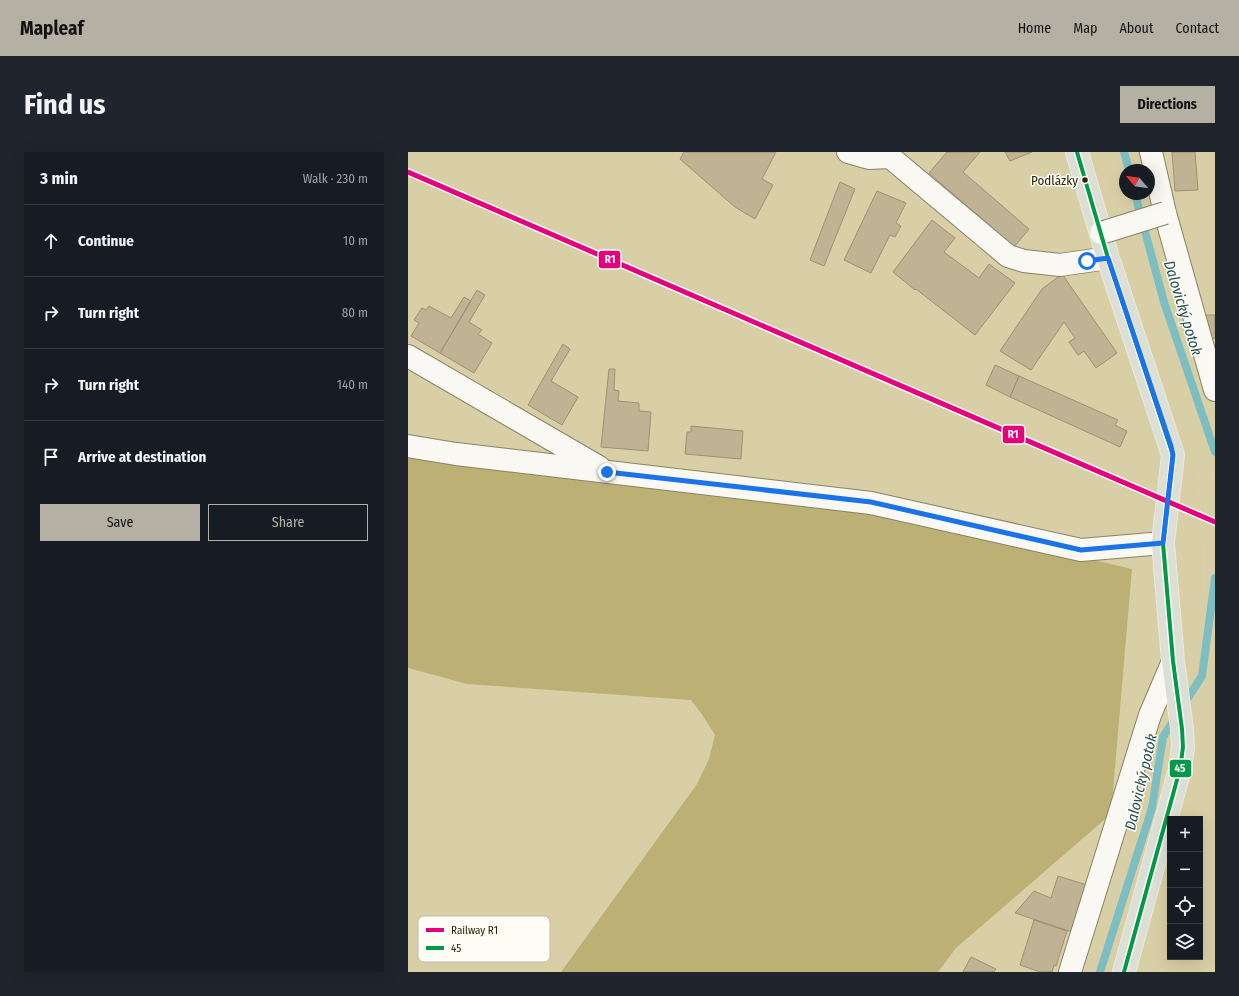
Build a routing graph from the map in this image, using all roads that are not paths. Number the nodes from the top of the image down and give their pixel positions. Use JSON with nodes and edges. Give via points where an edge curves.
{"nodes":[{"id":1,"x":848,"y":152,"type":"edge"},
{"id":2,"x":1077,"y":152,"type":"edge"},
{"id":3,"x":1151,"y":152,"type":"edge"},
{"id":4,"x":893,"y":155,"type":"edge"},
{"id":5,"x":1165,"y":213,"type":"junction"},
{"id":6,"x":1101,"y":233,"type":"junction"},
{"id":7,"x":1108,"y":258,"type":"junction"},
{"id":8,"x":408,"y":356,"type":"edge"},
{"id":9,"x":1215,"y":390,"type":"edge"},
{"id":10,"x":408,"y":446,"type":"edge"},
{"id":11,"x":607,"y":472,"type":"junction"},
{"id":12,"x":1163,"y":543,"type":"junction"},
{"id":13,"x":1174,"y":661,"type":"junction"},
{"id":14,"x":1070,"y":972,"type":"edge"},
{"id":15,"x":1124,"y":972,"type":"edge"}],
"edges":[{"from":1,"to":4,"type":"street","via":[[869,158]]},
{"from":2,"to":6,"type":"main road"},
{"from":3,"to":5,"type":"street"},
{"from":4,"to":7,"type":"street","via":[[1008,256],[1024,261],[1060,265]]},
{"from":5,"to":6,"type":"street","bridge":true},
{"from":5,"to":9,"type":"street"},
{"from":6,"to":7,"type":"main road"},
{"from":7,"to":12,"type":"main road","via":[[1173,455]]},
{"from":8,"to":11,"type":"street"},
{"from":10,"to":11,"type":"street"},
{"from":11,"to":12,"type":"street","via":[[871,502],[1081,550]]},
{"from":12,"to":13,"type":"main road"},
{"from":13,"to":14,"type":"street","via":[[1150,715]]},
{"from":13,"to":15,"type":"main road","via":[[1182,729],[1180,769]]}]}
